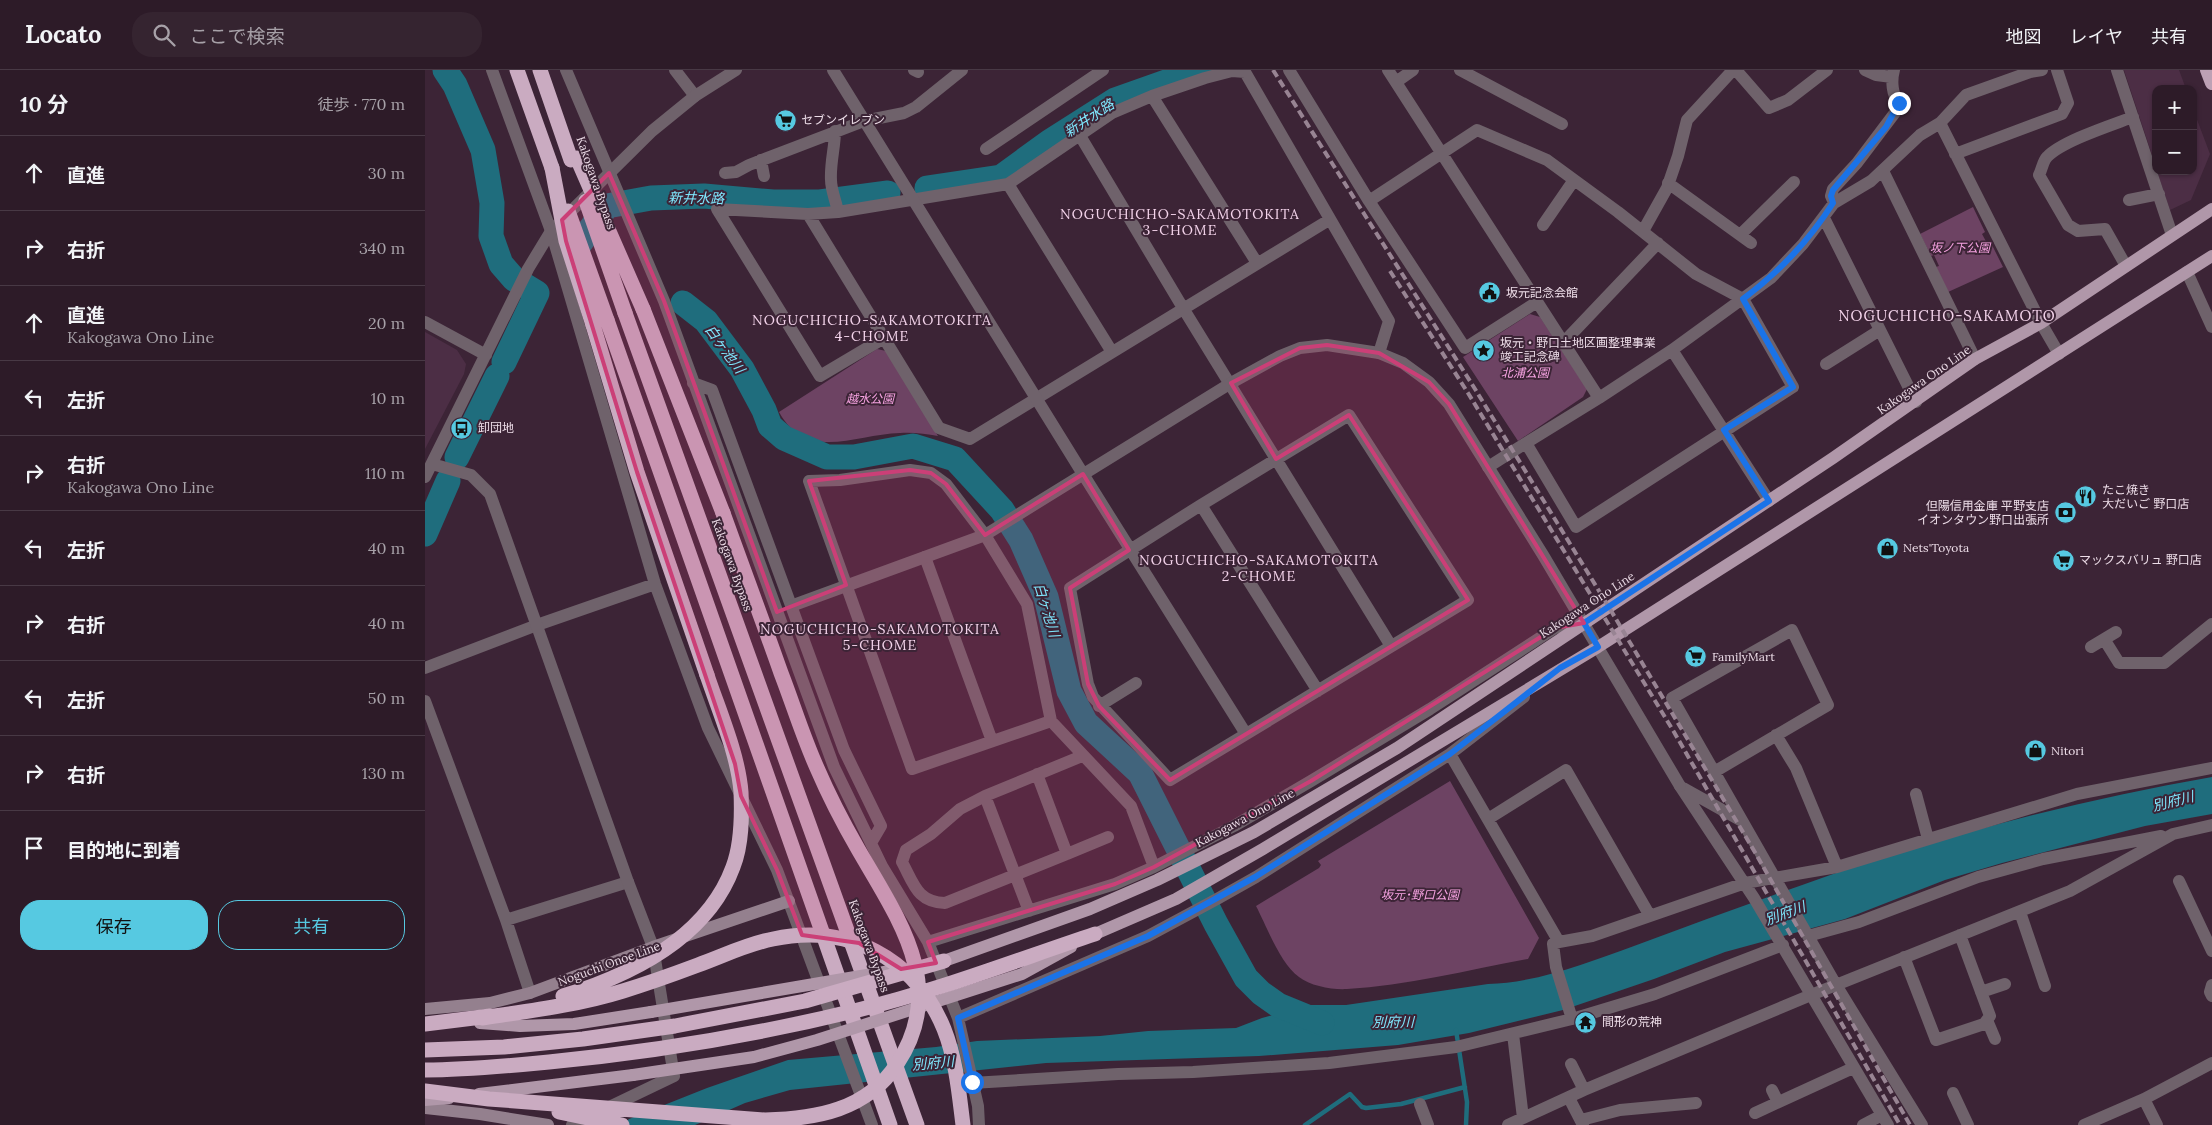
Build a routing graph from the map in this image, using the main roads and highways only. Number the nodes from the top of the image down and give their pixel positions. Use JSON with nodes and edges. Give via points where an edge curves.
{"nodes":[{"id":1,"x":517,"y":70,"type":"edge"},
{"id":2,"x":540,"y":70,"type":"edge"},
{"id":3,"x":2207,"y":70,"type":"edge"},
{"id":4,"x":2212,"y":83,"type":"edge"},
{"id":5,"x":574,"y":159,"type":"junction"},
{"id":6,"x":2212,"y":208,"type":"edge"},
{"id":7,"x":2212,"y":256,"type":"edge"},
{"id":8,"x":600,"y":323,"type":"junction"},
{"id":9,"x":789,"y":901,"type":"road end"},
{"id":10,"x":1095,"y":934,"type":"junction"},
{"id":11,"x":944,"y":961,"type":"junction"},
{"id":12,"x":425,"y":1009,"type":"edge"},
{"id":13,"x":425,"y":1018,"type":"edge"},
{"id":14,"x":482,"y":1018,"type":"junction"},
{"id":15,"x":425,"y":1024,"type":"edge"},
{"id":16,"x":425,"y":1050,"type":"edge"},
{"id":17,"x":425,"y":1070,"type":"edge"},
{"id":18,"x":425,"y":1091,"type":"edge"},
{"id":19,"x":489,"y":1099,"type":"junction"},
{"id":20,"x":425,"y":1100,"type":"edge"},
{"id":21,"x":425,"y":1108,"type":"edge"},
{"id":22,"x":548,"y":1125,"type":"edge"},
{"id":23,"x":622,"y":1125,"type":"edge"},
{"id":24,"x":890,"y":1125,"type":"edge"},
{"id":25,"x":917,"y":1125,"type":"edge"},
{"id":26,"x":963,"y":1125,"type":"edge"}],
"edges":[{"from":1,"to":8,"type":"highway","bridge":true,"via":[[552,168]]},
{"from":2,"to":5,"type":"highway","name":"Kakogawa Bypass"},
{"from":3,"to":4,"type":"highway"},
{"from":5,"to":19,"type":"highway","bridge":true,"via":[[643,309],[817,768],[905,931],[914,956],[919,1002],[915,1027],[906,1051],[890,1075],[848,1107],[823,1115],[795,1120],[765,1120]]},
{"from":5,"to":25,"type":"highway","name":"Kakogawa Bypass","bridge":true,"via":[[625,313]]},
{"from":6,"to":11,"type":"main road","name":"Kakogawa Ono Line","via":[[2041,323],[1975,359],[1769,501],[1397,748],[1254,832],[1157,880],[1090,909]]},
{"from":7,"to":10,"type":"main road","via":[[1598,647],[1263,850],[1176,899]]},
{"from":8,"to":14,"type":"highway","bridge":true,"via":[[637,472],[735,764],[741,790],[739,844],[724,888],[691,929],[669,948],[577,992]]},
{"from":8,"to":24,"type":"highway"},
{"from":9,"to":12,"type":"main road","name":"Noguchi Onoe Line","via":[[529,993],[490,1003]]},
{"from":10,"to":17,"type":"highway","bridge":true,"via":[[859,1010],[765,1031],[590,1058]]},
{"from":10,"to":20,"type":"main road","bridge":true,"via":[[1022,974],[754,1057]]},
{"from":11,"to":13,"type":"main road","name":"Kakogawa Ono Line","bridge":true,"via":[[574,1024],[520,1026]]},
{"from":11,"to":16,"type":"highway","bridge":true,"via":[[805,1001],[675,1026],[504,1047]]},
{"from":14,"to":15,"type":"highway","bridge":true},
{"from":14,"to":26,"type":"highway","bridge":true,"via":[[621,992],[772,939],[815,934],[837,937],[874,950],[893,962],[928,996],[945,1030],[953,1057]]},
{"from":18,"to":19,"type":"highway","bridge":true},
{"from":19,"to":23,"type":"highway","bridge":true},
{"from":21,"to":22,"type":"main road"}]}
